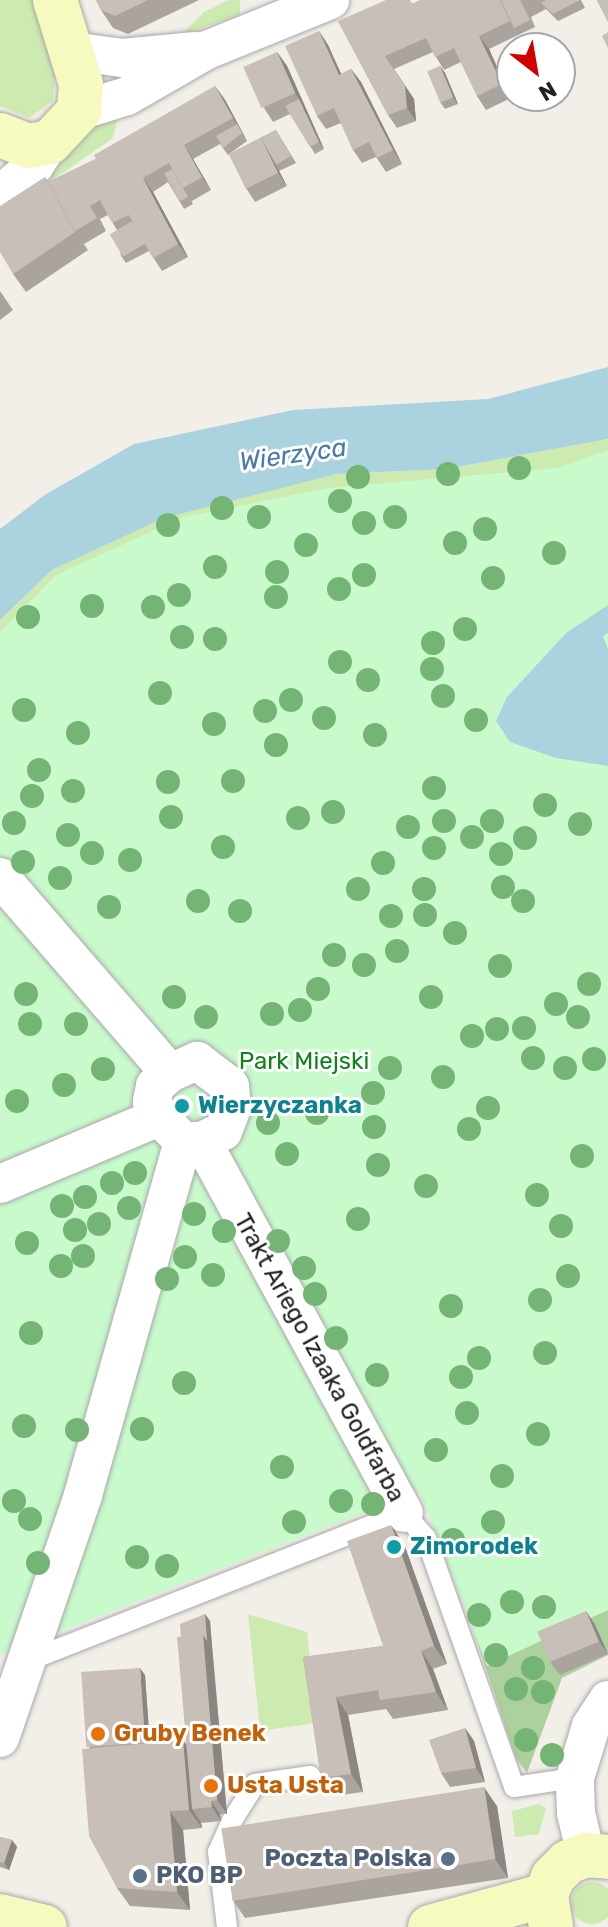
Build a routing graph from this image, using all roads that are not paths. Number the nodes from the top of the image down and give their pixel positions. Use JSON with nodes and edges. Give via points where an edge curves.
{"nodes":[{"id":1,"x":55,"y":0,"type":"edge"},
{"id":2,"x":330,"y":0,"type":"edge"},
{"id":3,"x":207,"y":50,"type":"junction"},
{"id":4,"x":71,"y":51,"type":"junction"},
{"id":5,"x":64,"y":126,"type":"junction"},
{"id":6,"x":0,"y":135,"type":"edge"},
{"id":7,"x":0,"y":195,"type":"edge"},
{"id":8,"x":0,"y":877,"type":"edge"},
{"id":9,"x":170,"y":1073,"type":"junction"},
{"id":10,"x":181,"y":1133,"type":"junction"},
{"id":11,"x":0,"y":1184,"type":"edge"},
{"id":12,"x":404,"y":1513,"type":"junction"},
{"id":13,"x":30,"y":1660,"type":"junction"},
{"id":14,"x":608,"y":1700,"type":"edge"},
{"id":15,"x":0,"y":1738,"type":"edge"},
{"id":16,"x":310,"y":1776,"type":"dead end"},
{"id":17,"x":575,"y":1778,"type":"junction"},
{"id":18,"x":597,"y":1856,"type":"edge"},
{"id":19,"x":548,"y":1911,"type":"edge"},
{"id":20,"x":0,"y":1916,"type":"edge"},
{"id":21,"x":45,"y":1927,"type":"edge"},
{"id":22,"x":227,"y":1927,"type":"edge"},
{"id":23,"x":430,"y":1927,"type":"edge"}],
"edges":[{"from":1,"to":4,"type":"street"},
{"from":2,"to":3,"type":"street"},
{"from":3,"to":4,"type":"street","via":[[122,58]]},
{"from":3,"to":5,"type":"street"},
{"from":4,"to":5,"type":"street","via":[[81,84]]},
{"from":5,"to":6,"type":"street","via":[[28,146]]},
{"from":5,"to":7,"type":"street","via":[[35,165]]},
{"from":8,"to":9,"type":"street"},
{"from":9,"to":10,"type":"street","via":[[155,1086],[152,1102]]},
{"from":9,"to":10,"type":"street","via":[[197,1061],[230,1086],[232,1108],[223,1131]]},
{"from":10,"to":11,"type":"street"},
{"from":10,"to":12,"type":"street","name":"Trakt Ariego Izaaka Goldfarba"},
{"from":10,"to":13,"type":"street","via":[[87,1480]]},
{"from":12,"to":13,"type":"lane"},
{"from":12,"to":17,"type":"lane","name":"Trakt Ariego Izaaka Goldfarba","via":[[426,1538],[514,1787]]},
{"from":13,"to":15,"type":"street"},
{"from":14,"to":17,"type":"street","via":[[591,1726]]},
{"from":16,"to":22,"type":"lane","via":[[255,1784],[233,1819],[218,1852]]},
{"from":17,"to":18,"type":"street","via":[[576,1813]]},
{"from":18,"to":19,"type":"street","via":[[568,1862]]},
{"from":19,"to":23,"type":"street"},
{"from":20,"to":21,"type":"street"}]}
